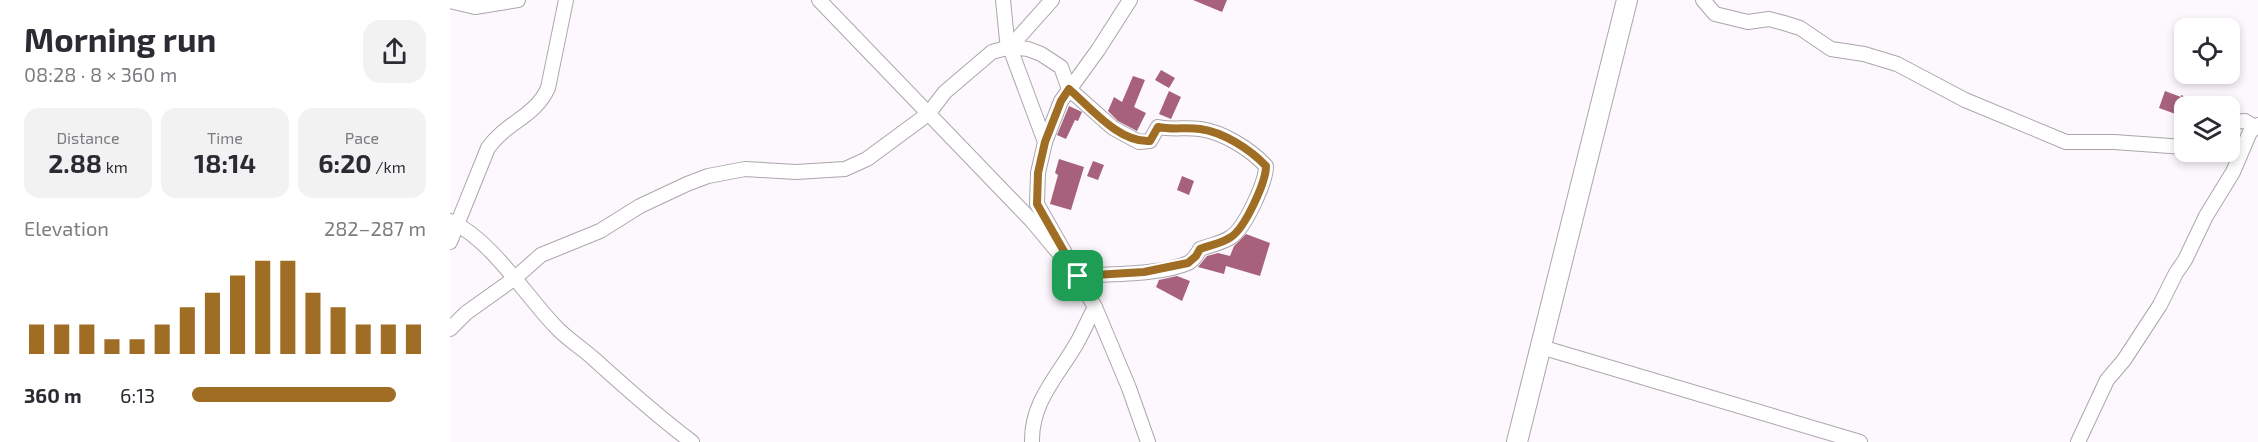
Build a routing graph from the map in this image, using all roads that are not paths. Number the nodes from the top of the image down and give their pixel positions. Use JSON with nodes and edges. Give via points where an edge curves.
{"nodes":[{"id":1,"x":518,"y":0,"type":"edge"},
{"id":2,"x":566,"y":0,"type":"edge"},
{"id":3,"x":819,"y":0,"type":"edge"},
{"id":4,"x":1003,"y":0,"type":"edge"},
{"id":5,"x":1052,"y":0,"type":"edge"},
{"id":6,"x":1130,"y":0,"type":"edge"},
{"id":7,"x":1627,"y":0,"type":"edge"},
{"id":8,"x":1703,"y":0,"type":"edge"},
{"id":9,"x":450,"y":1,"type":"edge"},
{"id":10,"x":1010,"y":47,"type":"junction"},
{"id":11,"x":1069,"y":89,"type":"junction"},
{"id":12,"x":928,"y":114,"type":"junction"},
{"id":13,"x":2240,"y":121,"type":"edge"},
{"id":14,"x":2256,"y":126,"type":"edge"},
{"id":15,"x":1045,"y":142,"type":"junction"},
{"id":16,"x":2174,"y":146,"type":"edge"},
{"id":17,"x":453,"y":222,"type":"edge"},
{"id":18,"x":450,"y":242,"type":"edge"},
{"id":19,"x":1078,"y":276,"type":"junction"},
{"id":20,"x":515,"y":278,"type":"junction"},
{"id":21,"x":1095,"y":307,"type":"junction"},
{"id":22,"x":450,"y":329,"type":"edge"},
{"id":23,"x":1541,"y":347,"type":"junction"},
{"id":24,"x":2078,"y":440,"type":"edge"},
{"id":25,"x":692,"y":442,"type":"edge"},
{"id":26,"x":1032,"y":442,"type":"edge"},
{"id":27,"x":1148,"y":442,"type":"edge"},
{"id":28,"x":1517,"y":442,"type":"edge"},
{"id":29,"x":1860,"y":442,"type":"edge"}],
"edges":[{"from":1,"to":9,"type":"street","via":[[475,7]]},
{"from":2,"to":17,"type":"street","via":[[543,100],[497,135]]},
{"from":3,"to":12,"type":"street"},
{"from":4,"to":10,"type":"street"},
{"from":5,"to":10,"type":"street"},
{"from":6,"to":11,"type":"street"},
{"from":7,"to":23,"type":"main road"},
{"from":8,"to":16,"type":"street","via":[[1715,14],[1748,22],[1768,19],[1784,23],[1800,28],[1831,49],[1897,64],[1965,100],[2066,142]]},
{"from":10,"to":11,"type":"street","via":[[1041,54],[1061,67]]},
{"from":10,"to":12,"type":"street","via":[[992,52],[945,92]]},
{"from":10,"to":15,"type":"street"},
{"from":11,"to":15,"type":"street"},
{"from":11,"to":19,"type":"street","via":[[1113,128],[1139,142],[1150,141],[1158,127],[1199,129],[1225,137],[1266,166],[1251,209],[1233,236],[1200,249],[1188,263],[1144,272]]},
{"from":12,"to":19,"type":"street","via":[[1032,221]]},
{"from":12,"to":20,"type":"street","via":[[867,159],[845,169],[745,169],[687,184],[600,231],[541,255]]},
{"from":13,"to":14,"type":"street"},
{"from":14,"to":24,"type":"street","via":[[2140,337],[2107,380]]},
{"from":15,"to":19,"type":"street","via":[[1037,204]]},
{"from":17,"to":18,"type":"street"},
{"from":17,"to":20,"type":"street"},
{"from":19,"to":21,"type":"street"},
{"from":20,"to":22,"type":"street"},
{"from":20,"to":25,"type":"street","via":[[557,328]]},
{"from":21,"to":26,"type":"street","via":[[1039,404]]},
{"from":21,"to":27,"type":"street"},
{"from":23,"to":28,"type":"main road"},
{"from":23,"to":29,"type":"street"}]}
